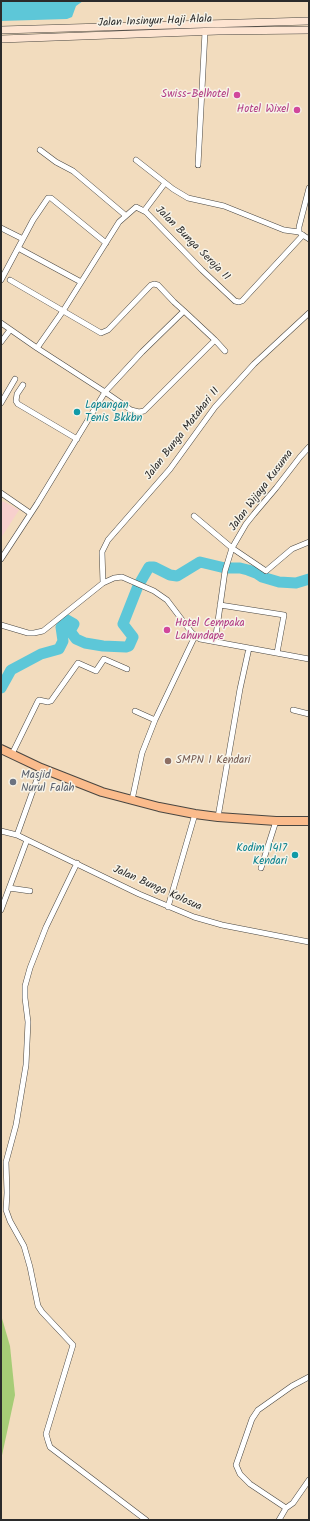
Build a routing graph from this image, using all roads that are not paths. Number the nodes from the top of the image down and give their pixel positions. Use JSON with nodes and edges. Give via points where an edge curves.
{"nodes":[{"id":1,"x":309,"y":21,"type":"edge"},
{"id":2,"x":1,"y":30,"type":"edge"},
{"id":3,"x":309,"y":30,"type":"edge"},
{"id":4,"x":205,"y":32,"type":"junction"},
{"id":5,"x":1,"y":39,"type":"edge"},
{"id":6,"x":40,"y":150,"type":"dead end"},
{"id":7,"x":136,"y":160,"type":"dead end"},
{"id":8,"x":198,"y":165,"type":"dead end"},
{"id":9,"x":165,"y":183,"type":"junction"},
{"id":10,"x":309,"y":188,"type":"edge"},
{"id":11,"x":144,"y":211,"type":"junction"},
{"id":12,"x":125,"y":215,"type":"junction"},
{"id":13,"x":1,"y":228,"type":"edge"},
{"id":14,"x":301,"y":233,"type":"junction"},
{"id":15,"x":23,"y":239,"type":"junction"},
{"id":16,"x":309,"y":239,"type":"edge"},
{"id":17,"x":106,"y":243,"type":"junction"},
{"id":18,"x":18,"y":248,"type":"junction"},
{"id":19,"x":1,"y":280,"type":"edge"},
{"id":20,"x":10,"y":280,"type":"dead end"},
{"id":21,"x":81,"y":282,"type":"junction"},
{"id":22,"x":64,"y":311,"type":"junction"},
{"id":23,"x":184,"y":311,"type":"junction"},
{"id":24,"x":309,"y":313,"type":"edge"},
{"id":25,"x":1,"y":323,"type":"edge"},
{"id":26,"x":10,"y":330,"type":"junction"},
{"id":27,"x":215,"y":340,"type":"junction"},
{"id":28,"x":1,"y":342,"type":"edge"},
{"id":29,"x":37,"y":348,"type":"junction"},
{"id":30,"x":225,"y":351,"type":"dead end"},
{"id":31,"x":15,"y":380,"type":"dead end"},
{"id":32,"x":23,"y":385,"type":"dead end"},
{"id":33,"x":105,"y":392,"type":"junction"},
{"id":34,"x":1,"y":403,"type":"edge"},
{"id":35,"x":76,"y":439,"type":"junction"},
{"id":36,"x":309,"y":447,"type":"edge"},
{"id":37,"x":3,"y":494,"type":"edge"},
{"id":38,"x":1,"y":501,"type":"edge"},
{"id":39,"x":30,"y":513,"type":"junction"},
{"id":40,"x":194,"y":516,"type":"dead end"},
{"id":41,"x":309,"y":542,"type":"edge"},
{"id":42,"x":232,"y":548,"type":"junction"},
{"id":43,"x":3,"y":549,"type":"edge"},
{"id":44,"x":1,"y":559,"type":"edge"},
{"id":45,"x":103,"y":583,"type":"junction"},
{"id":46,"x":220,"y":605,"type":"junction"},
{"id":47,"x":1,"y":625,"type":"edge"},
{"id":48,"x":195,"y":636,"type":"junction"},
{"id":49,"x":215,"y":642,"type":"junction"},
{"id":50,"x":249,"y":648,"type":"junction"},
{"id":51,"x":277,"y":653,"type":"junction"},
{"id":52,"x":309,"y":659,"type":"edge"},
{"id":53,"x":127,"y":669,"type":"dead end"},
{"id":54,"x":293,"y":710,"type":"dead end"},
{"id":55,"x":135,"y":711,"type":"dead end"},
{"id":56,"x":309,"y":714,"type":"edge"},
{"id":57,"x":155,"y":720,"type":"junction"},
{"id":58,"x":1,"y":749,"type":"edge"},
{"id":59,"x":12,"y":754,"type":"junction"},
{"id":60,"x":41,"y":768,"type":"junction"},
{"id":61,"x":132,"y":800,"type":"junction"},
{"id":62,"x":195,"y":814,"type":"junction"},
{"id":63,"x":218,"y":817,"type":"junction"},
{"id":64,"x":276,"y":821,"type":"junction"},
{"id":65,"x":309,"y":821,"type":"edge"},
{"id":66,"x":1,"y":831,"type":"edge"},
{"id":67,"x":17,"y":836,"type":"junction"},
{"id":68,"x":27,"y":840,"type":"junction"},
{"id":69,"x":77,"y":863,"type":"junction"},
{"id":70,"x":261,"y":868,"type":"dead end"},
{"id":71,"x":9,"y":888,"type":"junction"},
{"id":72,"x":30,"y":891,"type":"dead end"},
{"id":73,"x":168,"y":907,"type":"junction"},
{"id":74,"x":1,"y":910,"type":"edge"},
{"id":75,"x":309,"y":942,"type":"edge"},
{"id":76,"x":309,"y":1377,"type":"edge"},
{"id":77,"x":309,"y":1480,"type":"edge"},
{"id":78,"x":286,"y":1508,"type":"junction"},
{"id":79,"x":146,"y":1520,"type":"edge"},
{"id":80,"x":279,"y":1520,"type":"edge"}],
"edges":[{"from":1,"to":2,"type":"main road","name":"Jalan Insinyur Haji Alala"},
{"from":3,"to":4,"type":"main road","name":"Jalan Insinyur Haji Alala"},
{"from":4,"to":5,"type":"main road","name":"Jalan Insinyur Haji Alala"},
{"from":4,"to":8,"type":"street"},
{"from":6,"to":12,"type":"street","via":[[73,171]]},
{"from":7,"to":9,"type":"street"},
{"from":9,"to":11,"type":"street"},
{"from":9,"to":14,"type":"street","via":[[188,198],[224,206],[284,230]]},
{"from":10,"to":14,"type":"street","via":[[299,227]]},
{"from":11,"to":12,"type":"street","name":"Jalan Bunga Seroja II","via":[[136,207]]},
{"from":11,"to":14,"type":"street","name":"Jalan Bunga Seroja II","via":[[202,270],[239,302]]},
{"from":12,"to":17,"type":"street"},
{"from":13,"to":15,"type":"street"},
{"from":14,"to":16,"type":"street"},
{"from":15,"to":17,"type":"street","via":[[46,200],[50,198]]},
{"from":15,"to":18,"type":"street"},
{"from":17,"to":21,"type":"street"},
{"from":18,"to":19,"type":"street"},
{"from":18,"to":21,"type":"street"},
{"from":20,"to":22,"type":"street"},
{"from":21,"to":22,"type":"street"},
{"from":22,"to":23,"type":"street","via":[[98,332],[104,333],[154,284],[162,288]]},
{"from":22,"to":29,"type":"street"},
{"from":23,"to":27,"type":"street"},
{"from":23,"to":33,"type":"street"},
{"from":24,"to":45,"type":"street","name":"Jalan Bunga Matahari II","via":[[254,364],[215,407],[170,469],[108,540],[102,552]]},
{"from":25,"to":26,"type":"street"},
{"from":26,"to":28,"type":"street"},
{"from":26,"to":29,"type":"street"},
{"from":27,"to":30,"type":"street"},
{"from":27,"to":33,"type":"street","via":[[142,412],[131,410]]},
{"from":29,"to":33,"type":"street"},
{"from":31,"to":34,"type":"street"},
{"from":32,"to":35,"type":"street","via":[[16,398],[18,404]]},
{"from":33,"to":35,"type":"street"},
{"from":35,"to":39,"type":"street"},
{"from":36,"to":42,"type":"street","name":"Jalan Wijaya Kusuma","via":[[246,524]]},
{"from":37,"to":38,"type":"street"},
{"from":37,"to":39,"type":"street"},
{"from":39,"to":43,"type":"street"},
{"from":40,"to":42,"type":"street"},
{"from":41,"to":42,"type":"street","via":[[292,550],[266,571]]},
{"from":42,"to":46,"type":"street","name":"Jalan Wijaya Kusuma","via":[[225,571]]},
{"from":43,"to":44,"type":"street"},
{"from":45,"to":47,"type":"street","via":[[43,631],[28,633]]},
{"from":45,"to":48,"type":"street","via":[[122,577],[154,591],[167,600]]},
{"from":46,"to":49,"type":"street","name":"Jalan Wijaya Kusuma"},
{"from":46,"to":51,"type":"street","via":[[284,615]]},
{"from":48,"to":49,"type":"street"},
{"from":48,"to":57,"type":"street"},
{"from":49,"to":50,"type":"street"},
{"from":50,"to":51,"type":"street"},
{"from":50,"to":63,"type":"street"},
{"from":51,"to":52,"type":"street"},
{"from":53,"to":59,"type":"street","via":[[104,659],[96,671],[78,663],[52,701],[38,701]]},
{"from":54,"to":56,"type":"street"},
{"from":55,"to":57,"type":"street"},
{"from":57,"to":61,"type":"street","via":[[142,753]]},
{"from":58,"to":59,"type":"highway"},
{"from":59,"to":60,"type":"highway"},
{"from":60,"to":61,"type":"highway","via":[[102,792]]},
{"from":60,"to":67,"type":"street"},
{"from":61,"to":62,"type":"highway"},
{"from":62,"to":63,"type":"highway"},
{"from":62,"to":73,"type":"street"},
{"from":63,"to":64,"type":"highway"},
{"from":64,"to":65,"type":"highway"},
{"from":64,"to":70,"type":"street"},
{"from":66,"to":67,"type":"street","name":"Jalan Bunga Kolosua"},
{"from":67,"to":68,"type":"street","name":"Jalan Bunga Kolosua"},
{"from":68,"to":69,"type":"street","name":"Jalan Bunga Kolosua"},
{"from":68,"to":71,"type":"street"},
{"from":69,"to":73,"type":"street","name":"Jalan Bunga Kolosua"},
{"from":69,"to":79,"type":"street","via":[[46,927],[25,986],[28,1022],[26,1065],[16,1126],[6,1162],[6,1210],[26,1252],[38,1306],[73,1346],[46,1434],[50,1447]]},
{"from":71,"to":72,"type":"street"},
{"from":71,"to":74,"type":"street"},
{"from":73,"to":75,"type":"street","name":"Jalan Bunga Kolosua","via":[[222,925]]},
{"from":76,"to":78,"type":"street","via":[[258,1410],[252,1419],[236,1465],[240,1474],[250,1484]]},
{"from":77,"to":78,"type":"street","via":[[293,1503]]},
{"from":78,"to":80,"type":"street"}]}
